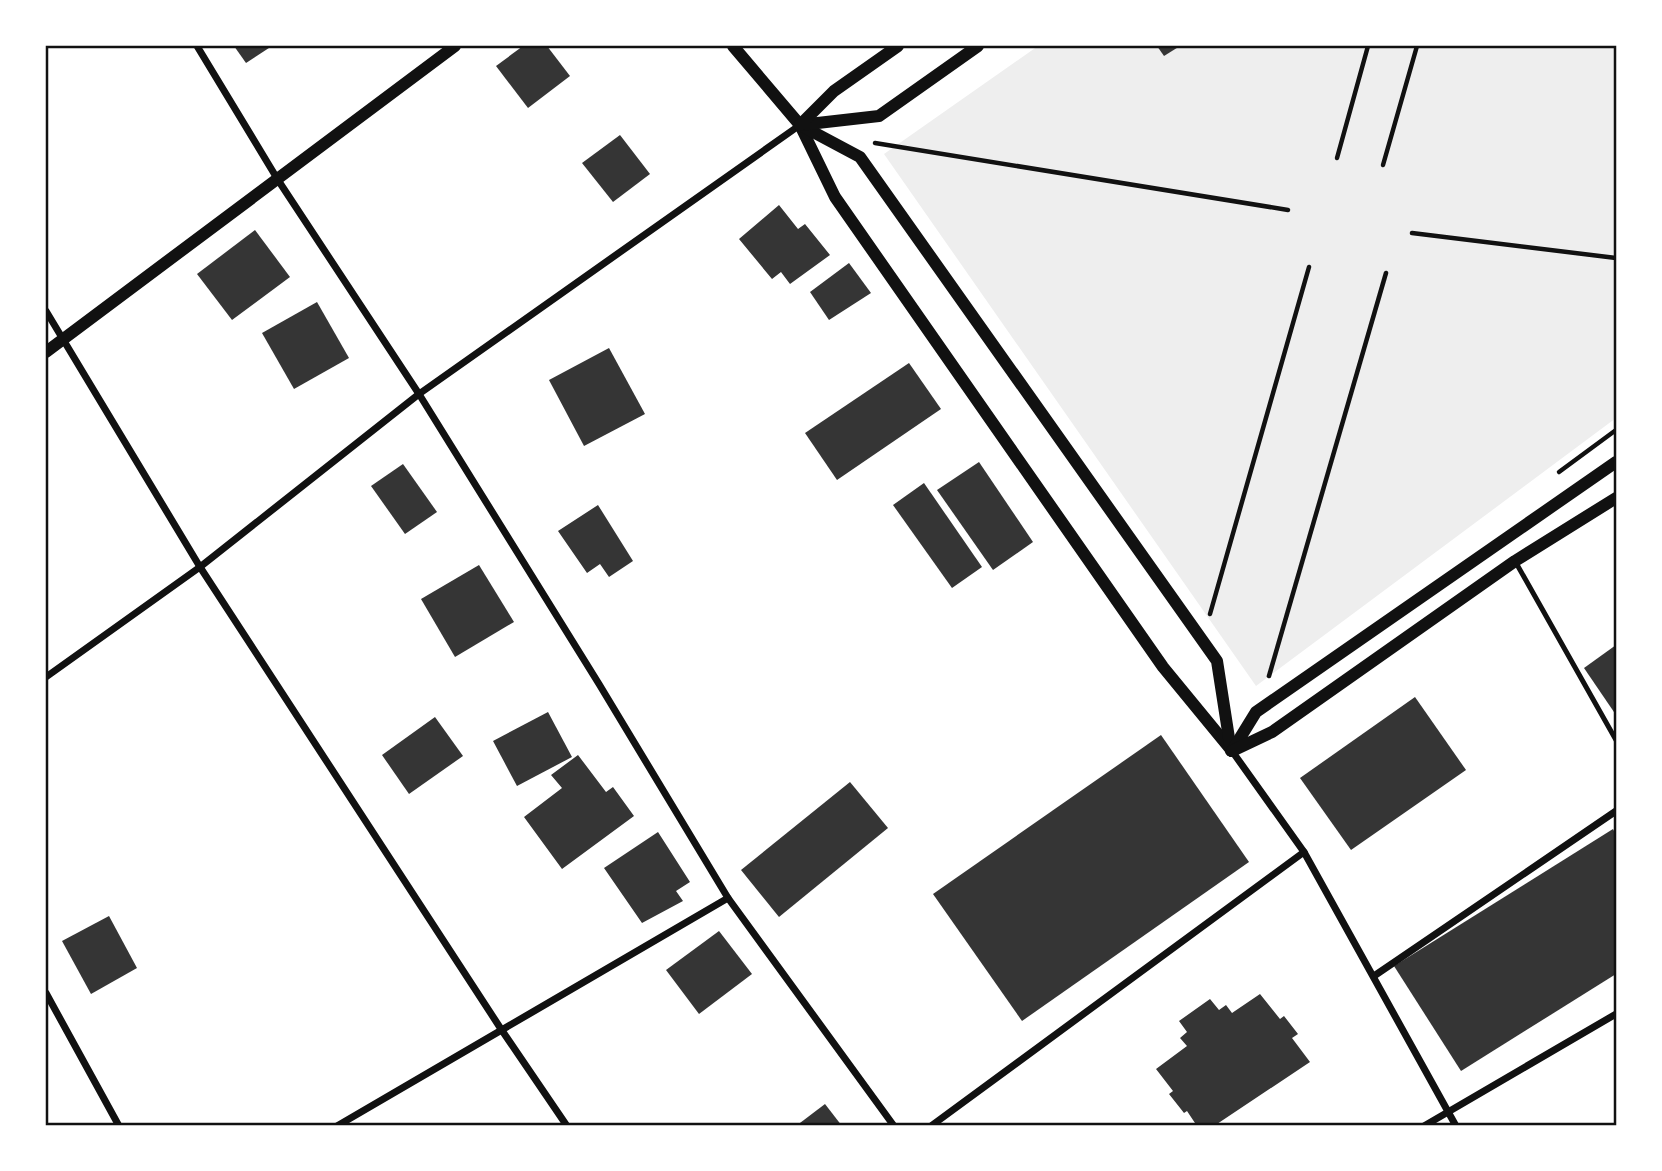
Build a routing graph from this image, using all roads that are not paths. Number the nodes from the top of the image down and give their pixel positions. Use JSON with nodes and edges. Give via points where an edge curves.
{"nodes":[{"id":1,"x":197,"y":46,"type":"edge"},
{"id":2,"x":455,"y":46,"type":"edge"},
{"id":3,"x":733,"y":46,"type":"edge"},
{"id":4,"x":898,"y":46,"type":"edge"},
{"id":5,"x":978,"y":46,"type":"edge"},
{"id":6,"x":800,"y":125,"type":"junction"},
{"id":7,"x":278,"y":180,"type":"junction"},
{"id":8,"x":46,"y":311,"type":"edge"},
{"id":9,"x":63,"y":339,"type":"junction"},
{"id":10,"x":46,"y":352,"type":"edge"},
{"id":11,"x":419,"y":394,"type":"junction"},
{"id":12,"x":1616,"y":462,"type":"edge"},
{"id":13,"x":1616,"y":498,"type":"edge"},
{"id":14,"x":1515,"y":561,"type":"junction"},
{"id":15,"x":200,"y":567,"type":"junction"},
{"id":16,"x":46,"y":677,"type":"edge"},
{"id":17,"x":1616,"y":740,"type":"edge"},
{"id":18,"x":1231,"y":751,"type":"junction"},
{"id":19,"x":1616,"y":811,"type":"edge"},
{"id":20,"x":1304,"y":852,"type":"junction"},
{"id":21,"x":728,"y":898,"type":"junction"},
{"id":22,"x":1374,"y":976,"type":"junction"},
{"id":23,"x":46,"y":993,"type":"edge"},
{"id":24,"x":1616,"y":1014,"type":"edge"},
{"id":25,"x":501,"y":1029,"type":"junction"},
{"id":26,"x":1449,"y":1111,"type":"junction"},
{"id":27,"x":119,"y":1125,"type":"edge"},
{"id":28,"x":337,"y":1125,"type":"edge"},
{"id":29,"x":567,"y":1125,"type":"edge"},
{"id":30,"x":894,"y":1125,"type":"edge"},
{"id":31,"x":931,"y":1125,"type":"edge"},
{"id":32,"x":1424,"y":1125,"type":"edge"},
{"id":33,"x":1456,"y":1125,"type":"edge"}],
"edges":[{"from":1,"to":7,"type":"street"},
{"from":2,"to":7,"type":"street"},
{"from":3,"to":6,"type":"street"},
{"from":4,"to":6,"type":"street","via":[[834,91]]},
{"from":5,"to":6,"type":"street","via":[[879,116]]},
{"from":6,"to":11,"type":"street"},
{"from":6,"to":18,"type":"street","via":[[835,197],[1163,667]]},
{"from":6,"to":18,"type":"street","via":[[860,157],[1217,661]]},
{"from":7,"to":9,"type":"street"},
{"from":7,"to":11,"type":"street"},
{"from":8,"to":9,"type":"street"},
{"from":9,"to":10,"type":"street"},
{"from":9,"to":15,"type":"street"},
{"from":11,"to":15,"type":"street"},
{"from":11,"to":21,"type":"street"},
{"from":12,"to":18,"type":"street","via":[[1256,712]]},
{"from":13,"to":14,"type":"street"},
{"from":14,"to":17,"type":"lane"},
{"from":14,"to":18,"type":"street","via":[[1272,732]]},
{"from":15,"to":16,"type":"street"},
{"from":15,"to":25,"type":"street"},
{"from":18,"to":20,"type":"street"},
{"from":19,"to":22,"type":"street"},
{"from":20,"to":22,"type":"street"},
{"from":20,"to":31,"type":"street"},
{"from":21,"to":25,"type":"street"},
{"from":21,"to":30,"type":"street"},
{"from":22,"to":26,"type":"street"},
{"from":23,"to":27,"type":"street"},
{"from":24,"to":26,"type":"street"},
{"from":25,"to":28,"type":"street"},
{"from":25,"to":29,"type":"street"},
{"from":26,"to":32,"type":"street"},
{"from":26,"to":33,"type":"street"}]}
